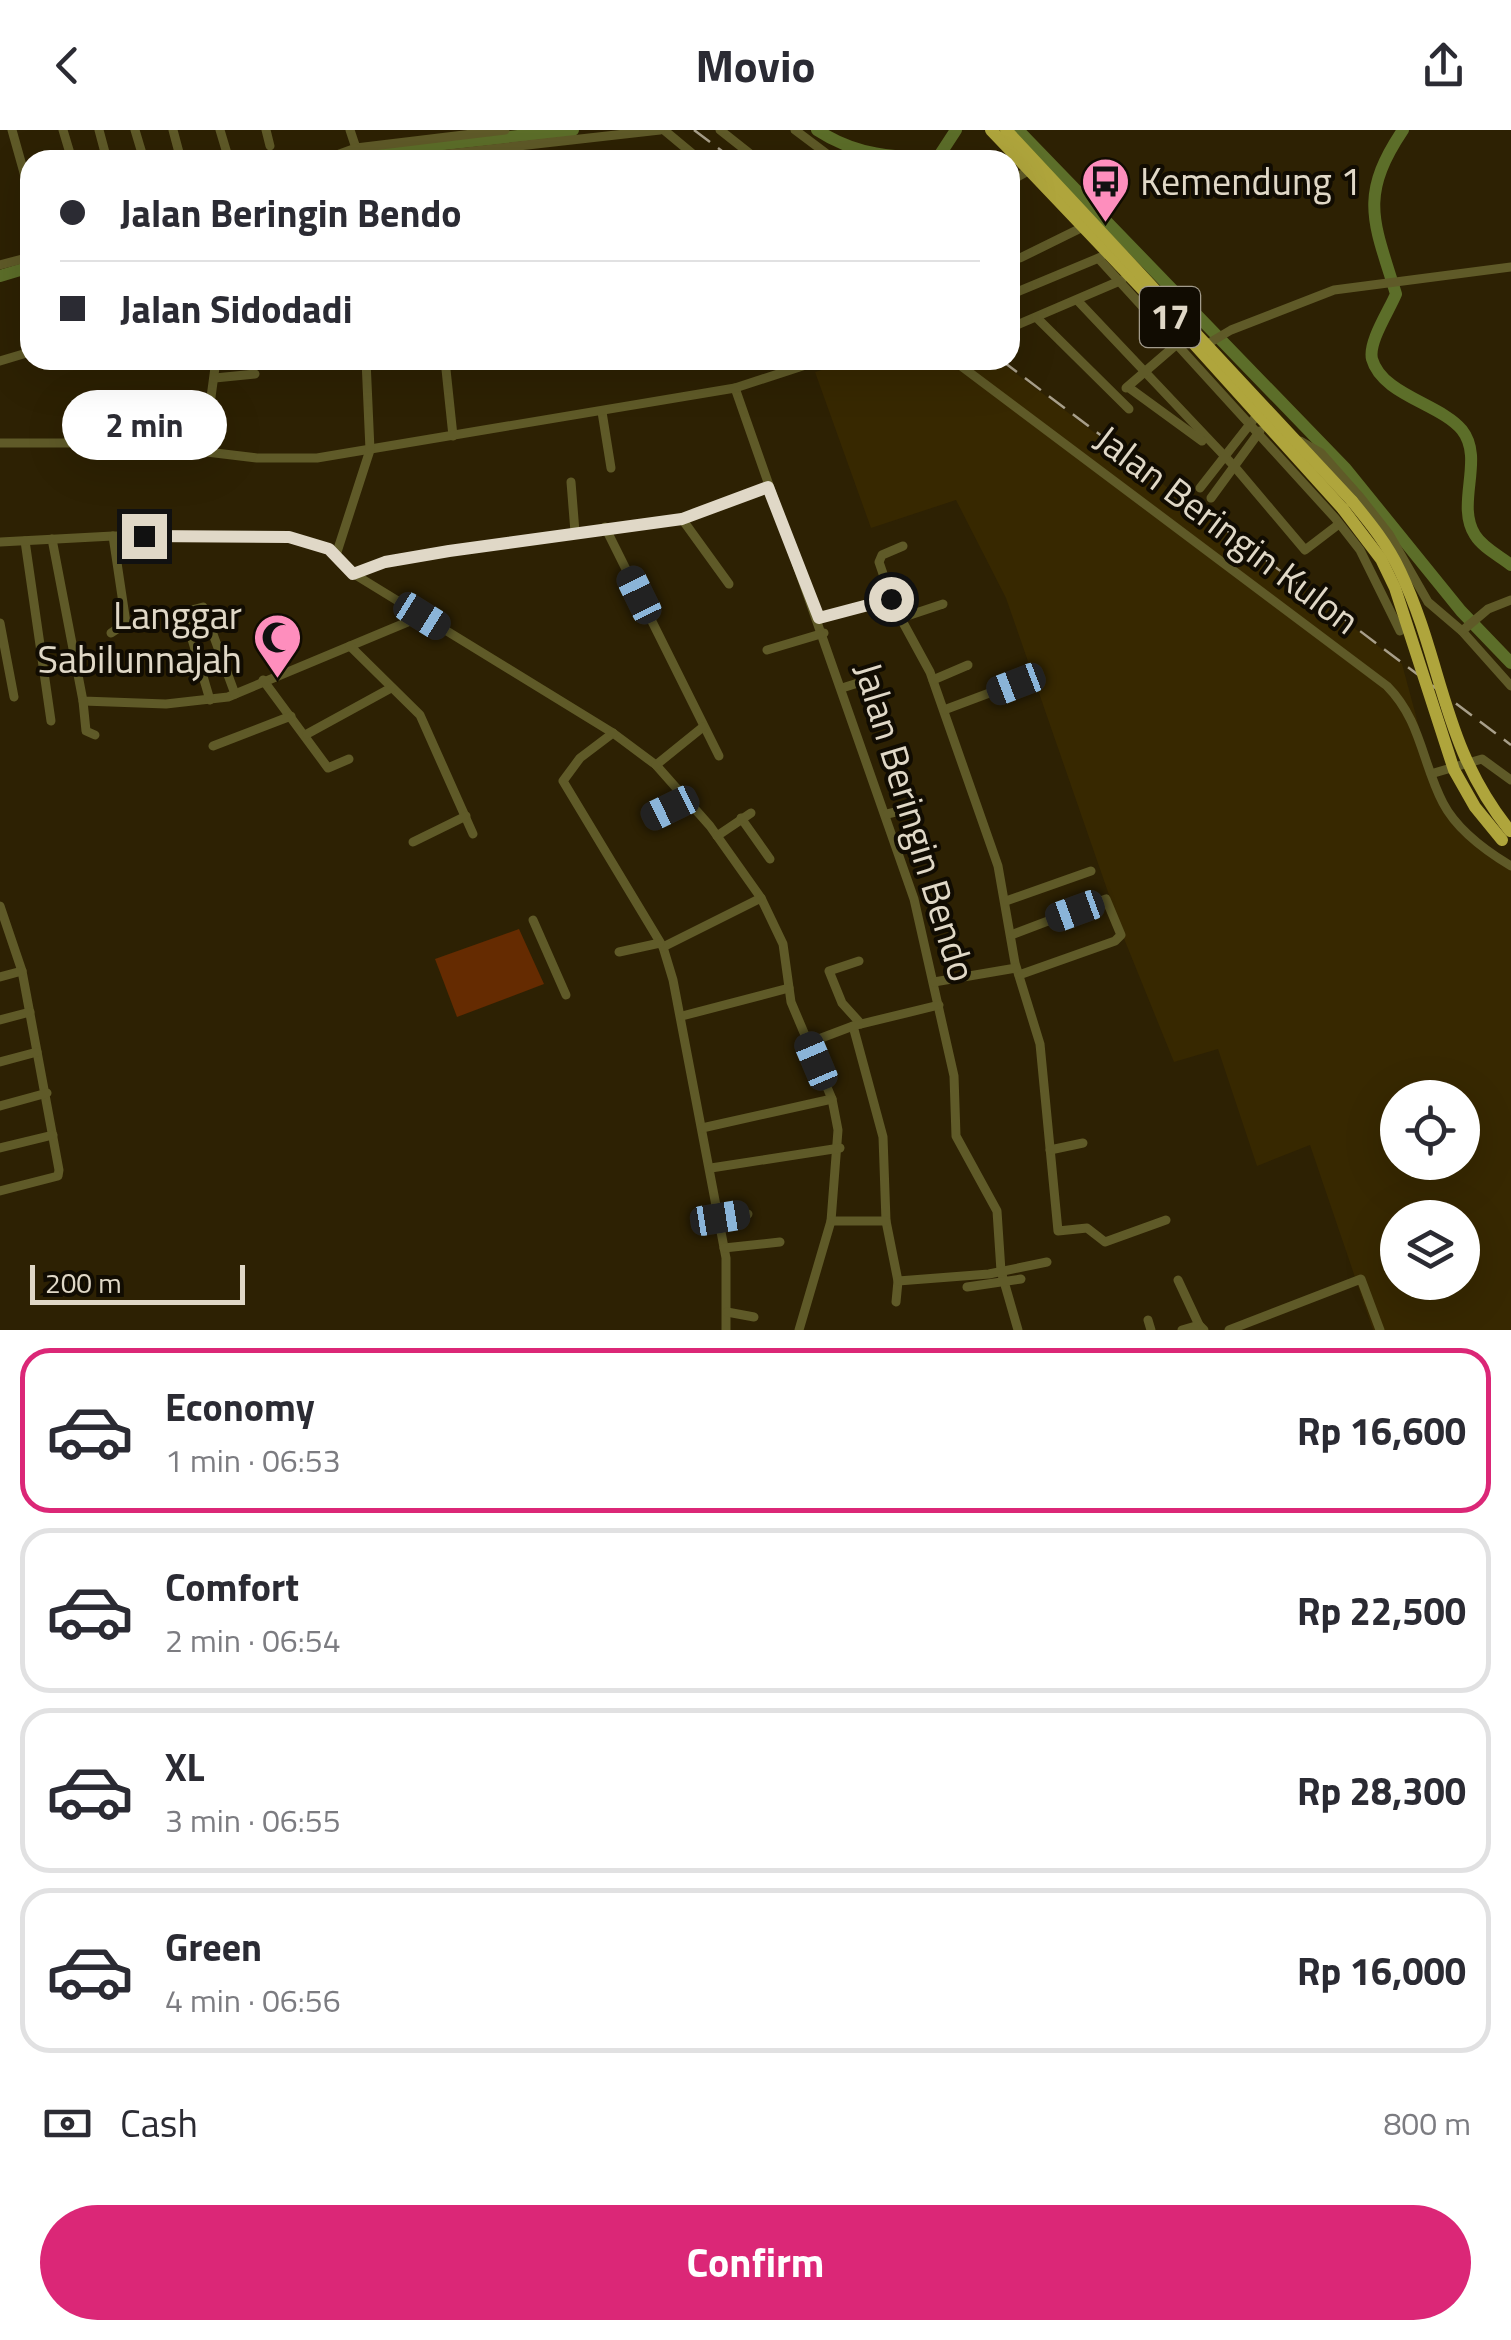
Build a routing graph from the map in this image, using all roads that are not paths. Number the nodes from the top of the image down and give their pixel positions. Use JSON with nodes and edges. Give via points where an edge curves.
{"nodes":[{"id":1,"x":12,"y":130,"type":"edge"},
{"id":2,"x":350,"y":130,"type":"edge"},
{"id":3,"x":506,"y":130,"type":"edge"},
{"id":4,"x":662,"y":130,"type":"edge"},
{"id":5,"x":720,"y":130,"type":"edge"},
{"id":6,"x":796,"y":130,"type":"edge"},
{"id":7,"x":991,"y":130,"type":"edge"},
{"id":8,"x":1006,"y":130,"type":"edge"},
{"id":9,"x":268,"y":131,"type":"edge"},
{"id":10,"x":270,"y":146,"type":"dead end"},
{"id":11,"x":356,"y":148,"type":"junction"},
{"id":12,"x":821,"y":149,"type":"edge"},
{"id":13,"x":350,"y":150,"type":"edge"},
{"id":14,"x":502,"y":150,"type":"edge"},
{"id":15,"x":687,"y":150,"type":"edge"},
{"id":16,"x":745,"y":150,"type":"edge"},
{"id":17,"x":1010,"y":150,"type":"edge"},
{"id":18,"x":20,"y":158,"type":"edge"},
{"id":19,"x":1020,"y":160,"type":"edge"},
{"id":20,"x":1030,"y":170,"type":"junction"},
{"id":21,"x":1020,"y":176,"type":"edge"},
{"id":22,"x":1083,"y":227,"type":"junction"},
{"id":23,"x":1103,"y":255,"type":"junction"},
{"id":24,"x":1020,"y":258,"type":"dead end"},
{"id":25,"x":1511,"y":267,"type":"edge"},
{"id":26,"x":1124,"y":279,"type":"junction"},
{"id":27,"x":1020,"y":289,"type":"edge"},
{"id":28,"x":1077,"y":300,"type":"junction"},
{"id":29,"x":1038,"y":318,"type":"junction"},
{"id":30,"x":1020,"y":324,"type":"edge"},
{"id":31,"x":1215,"y":340,"type":"junction"},
{"id":32,"x":1177,"y":344,"type":"junction"},
{"id":33,"x":215,"y":370,"type":"edge"},
{"id":34,"x":366,"y":370,"type":"edge"},
{"id":35,"x":446,"y":370,"type":"edge"},
{"id":36,"x":790,"y":370,"type":"edge"},
{"id":37,"x":966,"y":370,"type":"edge"},
{"id":38,"x":1145,"y":373,"type":"junction"},
{"id":39,"x":255,"y":374,"type":"dead end"},
{"id":40,"x":214,"y":378,"type":"junction"},
{"id":41,"x":1128,"y":387,"type":"junction"},
{"id":42,"x":735,"y":388,"type":"junction"},
{"id":43,"x":1117,"y":398,"type":"junction"},
{"id":44,"x":133,"y":404,"type":"dead end"},
{"id":45,"x":1129,"y":409,"type":"dead end"},
{"id":46,"x":602,"y":412,"type":"junction"},
{"id":47,"x":1258,"y":423,"type":"junction"},
{"id":48,"x":452,"y":436,"type":"junction"},
{"id":49,"x":1298,"y":440,"type":"junction"},
{"id":50,"x":0,"y":443,"type":"edge"},
{"id":51,"x":132,"y":443,"type":"junction"},
{"id":52,"x":204,"y":449,"type":"junction"},
{"id":53,"x":370,"y":450,"type":"junction"},
{"id":54,"x":1222,"y":456,"type":"junction"},
{"id":55,"x":1234,"y":466,"type":"junction"},
{"id":56,"x":611,"y":468,"type":"dead end"},
{"id":57,"x":571,"y":482,"type":"dead end"},
{"id":58,"x":768,"y":487,"type":"junction"},
{"id":59,"x":1200,"y":488,"type":"dead end"},
{"id":60,"x":1212,"y":498,"type":"dead end"},
{"id":61,"x":1348,"y":505,"type":"junction"},
{"id":62,"x":682,"y":519,"type":"junction"},
{"id":63,"x":1340,"y":524,"type":"junction"},
{"id":64,"x":605,"y":527,"type":"junction"},
{"id":65,"x":576,"y":532,"type":"junction"},
{"id":66,"x":113,"y":536,"type":"junction"},
{"id":67,"x":52,"y":540,"type":"junction"},
{"id":68,"x":0,"y":542,"type":"edge"},
{"id":69,"x":25,"y":542,"type":"junction"},
{"id":70,"x":903,"y":546,"type":"dead end"},
{"id":71,"x":339,"y":559,"type":"junction"},
{"id":72,"x":353,"y":574,"type":"junction"},
{"id":73,"x":729,"y":584,"type":"dead end"},
{"id":74,"x":891,"y":599,"type":"junction"},
{"id":75,"x":1511,"y":600,"type":"edge"},
{"id":76,"x":1428,"y":602,"type":"junction"},
{"id":77,"x":943,"y":604,"type":"dead end"},
{"id":78,"x":422,"y":616,"type":"junction"},
{"id":79,"x":1393,"y":616,"type":"junction"},
{"id":80,"x":819,"y":618,"type":"junction"},
{"id":81,"x":902,"y":618,"type":"junction"},
{"id":82,"x":0,"y":623,"type":"edge"},
{"id":83,"x":1469,"y":625,"type":"junction"},
{"id":84,"x":1400,"y":631,"type":"dead end"},
{"id":85,"x":824,"y":632,"type":"junction"},
{"id":86,"x":112,"y":633,"type":"dead end"},
{"id":87,"x":350,"y":646,"type":"junction"},
{"id":88,"x":767,"y":650,"type":"dead end"},
{"id":89,"x":968,"y":665,"type":"dead end"},
{"id":90,"x":874,"y":678,"type":"dead end"},
{"id":91,"x":264,"y":680,"type":"junction"},
{"id":92,"x":933,"y":680,"type":"junction"},
{"id":93,"x":1016,"y":684,"type":"dead end"},
{"id":94,"x":1511,"y":686,"type":"edge"},
{"id":95,"x":391,"y":688,"type":"junction"},
{"id":96,"x":842,"y":688,"type":"junction"},
{"id":97,"x":236,"y":694,"type":"junction"},
{"id":98,"x":14,"y":697,"type":"dead end"},
{"id":99,"x":83,"y":700,"type":"junction"},
{"id":100,"x":210,"y":700,"type":"junction"},
{"id":101,"x":944,"y":710,"type":"junction"},
{"id":102,"x":291,"y":716,"type":"junction"},
{"id":103,"x":51,"y":721,"type":"dead end"},
{"id":104,"x":703,"y":727,"type":"junction"},
{"id":105,"x":613,"y":733,"type":"junction"},
{"id":106,"x":307,"y":734,"type":"junction"},
{"id":107,"x":95,"y":735,"type":"dead end"},
{"id":108,"x":213,"y":746,"type":"dead end"},
{"id":109,"x":719,"y":756,"type":"dead end"},
{"id":110,"x":348,"y":759,"type":"dead end"},
{"id":111,"x":656,"y":765,"type":"junction"},
{"id":112,"x":1434,"y":773,"type":"junction"},
{"id":113,"x":1511,"y":780,"type":"edge"},
{"id":114,"x":689,"y":799,"type":"junction"},
{"id":115,"x":913,"y":808,"type":"dead end"},
{"id":116,"x":887,"y":814,"type":"junction"},
{"id":117,"x":466,"y":816,"type":"junction"},
{"id":118,"x":652,"y":818,"type":"dead end"},
{"id":119,"x":474,"y":834,"type":"dead end"},
{"id":120,"x":716,"y":836,"type":"junction"},
{"id":121,"x":1508,"y":837,"type":"edge"},
{"id":122,"x":413,"y":842,"type":"dead end"},
{"id":123,"x":770,"y":858,"type":"dead end"},
{"id":124,"x":1511,"y":866,"type":"edge"},
{"id":125,"x":1091,"y":871,"type":"dead end"},
{"id":126,"x":761,"y":898,"type":"junction"},
{"id":127,"x":1006,"y":901,"type":"junction"},
{"id":128,"x":0,"y":906,"type":"edge"},
{"id":129,"x":533,"y":920,"type":"dead end"},
{"id":130,"x":5,"y":934,"type":"edge"},
{"id":131,"x":1011,"y":934,"type":"junction"},
{"id":132,"x":661,"y":945,"type":"junction"},
{"id":133,"x":619,"y":952,"type":"dead end"},
{"id":134,"x":860,"y":961,"type":"dead end"},
{"id":135,"x":22,"y":971,"type":"junction"},
{"id":136,"x":1018,"y":971,"type":"junction"},
{"id":137,"x":0,"y":977,"type":"edge"},
{"id":138,"x":934,"y":982,"type":"junction"},
{"id":139,"x":789,"y":988,"type":"junction"},
{"id":140,"x":566,"y":994,"type":"dead end"},
{"id":141,"x":939,"y":1005,"type":"junction"},
{"id":142,"x":30,"y":1012,"type":"junction"},
{"id":143,"x":682,"y":1016,"type":"junction"},
{"id":144,"x":0,"y":1020,"type":"edge"},
{"id":145,"x":857,"y":1025,"type":"junction"},
{"id":146,"x":808,"y":1043,"type":"junction"},
{"id":147,"x":37,"y":1052,"type":"junction"},
{"id":148,"x":0,"y":1062,"type":"edge"},
{"id":149,"x":47,"y":1093,"type":"junction"},
{"id":150,"x":832,"y":1099,"type":"junction"},
{"id":151,"x":0,"y":1106,"type":"edge"},
{"id":152,"x":702,"y":1128,"type":"junction"},
{"id":153,"x":52,"y":1135,"type":"junction"},
{"id":154,"x":1083,"y":1143,"type":"dead end"},
{"id":155,"x":0,"y":1148,"type":"edge"},
{"id":156,"x":840,"y":1148,"type":"junction"},
{"id":157,"x":1050,"y":1150,"type":"junction"},
{"id":158,"x":711,"y":1168,"type":"junction"},
{"id":159,"x":0,"y":1191,"type":"edge"},
{"id":160,"x":748,"y":1214,"type":"dead end"},
{"id":161,"x":720,"y":1218,"type":"junction"},
{"id":162,"x":1166,"y":1220,"type":"dead end"},
{"id":163,"x":886,"y":1221,"type":"junction"},
{"id":164,"x":831,"y":1222,"type":"junction"},
{"id":165,"x":780,"y":1242,"type":"dead end"},
{"id":166,"x":724,"y":1248,"type":"junction"},
{"id":167,"x":1047,"y":1262,"type":"dead end"},
{"id":168,"x":1003,"y":1278,"type":"junction"},
{"id":169,"x":1021,"y":1279,"type":"dead end"},
{"id":170,"x":1178,"y":1280,"type":"dead end"},
{"id":171,"x":898,"y":1281,"type":"junction"},
{"id":172,"x":967,"y":1287,"type":"dead end"},
{"id":173,"x":896,"y":1302,"type":"dead end"},
{"id":174,"x":727,"y":1312,"type":"junction"},
{"id":175,"x":754,"y":1316,"type":"dead end"},
{"id":176,"x":1202,"y":1328,"type":"edge"},
{"id":177,"x":726,"y":1330,"type":"edge"},
{"id":178,"x":799,"y":1330,"type":"edge"},
{"id":179,"x":1018,"y":1330,"type":"edge"},
{"id":180,"x":1182,"y":1330,"type":"edge"},
{"id":181,"x":1229,"y":1330,"type":"edge"},
{"id":182,"x":1380,"y":1330,"type":"edge"}],
"edges":[{"from":1,"to":18,"type":"street"},
{"from":2,"to":11,"type":"street"},
{"from":3,"to":11,"type":"street"},
{"from":4,"to":14,"type":"street"},
{"from":4,"to":15,"type":"street"},
{"from":5,"to":16,"type":"street"},
{"from":6,"to":12,"type":"street"},
{"from":7,"to":17,"type":"highway","number":"17"},
{"from":8,"to":31,"type":"highway","number":"17"},
{"from":9,"to":10,"type":"street"},
{"from":11,"to":13,"type":"street"},
{"from":19,"to":20,"type":"highway","number":"17"},
{"from":20,"to":21,"type":"street"},
{"from":20,"to":22,"type":"highway","number":"17"},
{"from":22,"to":23,"type":"highway","number":"17"},
{"from":22,"to":24,"type":"street"},
{"from":23,"to":26,"type":"highway","number":"17"},
{"from":23,"to":27,"type":"street"},
{"from":25,"to":31,"type":"street","via":[[1334,290]]},
{"from":26,"to":28,"type":"street"},
{"from":26,"to":32,"type":"street"},
{"from":26,"to":47,"type":"highway","number":"17"},
{"from":28,"to":29,"type":"street"},
{"from":28,"to":38,"type":"street"},
{"from":29,"to":30,"type":"street"},
{"from":29,"to":43,"type":"street"},
{"from":31,"to":49,"type":"highway","number":"17"},
{"from":32,"to":38,"type":"street"},
{"from":32,"to":47,"type":"street"},
{"from":33,"to":40,"type":"street"},
{"from":34,"to":53,"type":"street"},
{"from":35,"to":48,"type":"street"},
{"from":36,"to":42,"type":"street"},
{"from":37,"to":112,"type":"street","name":"Jalan Beringin Kulon","via":[[1387,686],[1410,712]]},
{"from":38,"to":41,"type":"street"},
{"from":38,"to":54,"type":"street"},
{"from":39,"to":40,"type":"street"},
{"from":40,"to":52,"type":"street"},
{"from":41,"to":43,"type":"street"},
{"from":41,"to":54,"type":"street"},
{"from":42,"to":46,"type":"street"},
{"from":42,"to":58,"type":"street","name":"Jalan Beringin Bendo"},
{"from":43,"to":45,"type":"street"},
{"from":44,"to":51,"type":"street"},
{"from":46,"to":48,"type":"street"},
{"from":46,"to":56,"type":"street"},
{"from":47,"to":54,"type":"street"},
{"from":47,"to":55,"type":"street"},
{"from":47,"to":61,"type":"highway","number":"17"},
{"from":47,"to":63,"type":"street"},
{"from":48,"to":53,"type":"street"},
{"from":49,"to":61,"type":"highway","number":"17"},
{"from":49,"to":76,"type":"street","via":[[1321,453],[1360,497]]},
{"from":50,"to":51,"type":"street"},
{"from":51,"to":52,"type":"street"},
{"from":52,"to":53,"type":"street","via":[[291,460]]},
{"from":53,"to":71,"type":"street"},
{"from":54,"to":55,"type":"street"},
{"from":54,"to":59,"type":"street"},
{"from":55,"to":60,"type":"street"},
{"from":55,"to":63,"type":"street","via":[[1305,550]]},
{"from":57,"to":65,"type":"street"},
{"from":58,"to":62,"type":"street"},
{"from":58,"to":80,"type":"street","name":"Jalan Beringin Bendo"},
{"from":61,"to":121,"type":"highway","number":"17","bridge":true,"via":[[1400,571],[1464,763]]},
{"from":62,"to":64,"type":"street"},
{"from":62,"to":73,"type":"street"},
{"from":63,"to":79,"type":"street","via":[[1366,559]]},
{"from":64,"to":65,"type":"street"},
{"from":64,"to":104,"type":"street"},
{"from":65,"to":72,"type":"street","via":[[385,562]]},
{"from":66,"to":67,"type":"street"},
{"from":66,"to":71,"type":"street","via":[[289,537]]},
{"from":66,"to":86,"type":"street","via":[[126,623]]},
{"from":67,"to":69,"type":"street"},
{"from":67,"to":99,"type":"street"},
{"from":68,"to":69,"type":"street"},
{"from":69,"to":103,"type":"street"},
{"from":70,"to":74,"type":"street","via":[[880,557]]},
{"from":71,"to":72,"type":"street"},
{"from":72,"to":78,"type":"street"},
{"from":74,"to":80,"type":"street","name":"Jalan Beringin Bendo"},
{"from":74,"to":81,"type":"street","name":"Jalan Beringin Bendo"},
{"from":75,"to":83,"type":"street"},
{"from":76,"to":79,"type":"street"},
{"from":76,"to":83,"type":"street"},
{"from":77,"to":81,"type":"street"},
{"from":78,"to":87,"type":"street"},
{"from":78,"to":105,"type":"street"},
{"from":79,"to":84,"type":"street"},
{"from":80,"to":85,"type":"street","name":"Jalan Beringin Bendo"},
{"from":81,"to":92,"type":"street","name":"Jalan Beringin Bendo"},
{"from":82,"to":98,"type":"street"},
{"from":83,"to":94,"type":"street"},
{"from":85,"to":88,"type":"street"},
{"from":85,"to":96,"type":"street","name":"Jalan Beringin Bendo"},
{"from":87,"to":91,"type":"street"},
{"from":87,"to":95,"type":"street"},
{"from":89,"to":92,"type":"street"},
{"from":90,"to":96,"type":"street"},
{"from":91,"to":97,"type":"street"},
{"from":91,"to":102,"type":"street"},
{"from":92,"to":101,"type":"street","name":"Jalan Beringin Bendo"},
{"from":93,"to":101,"type":"street"},
{"from":95,"to":106,"type":"street"},
{"from":95,"to":117,"type":"street","via":[[420,714]]},
{"from":96,"to":116,"type":"street","name":"Jalan Beringin Bendo"},
{"from":97,"to":100,"type":"street"},
{"from":97,"to":100,"type":"street","via":[[204,606],[184,612]]},
{"from":99,"to":100,"type":"street"},
{"from":99,"to":107,"type":"street","via":[[87,732]]},
{"from":101,"to":127,"type":"street","name":"Jalan Beringin Bendo"},
{"from":102,"to":106,"type":"street"},
{"from":102,"to":108,"type":"street"},
{"from":104,"to":109,"type":"street"},
{"from":104,"to":111,"type":"street"},
{"from":105,"to":111,"type":"street"},
{"from":105,"to":132,"type":"street","via":[[580,758],[564,781]]},
{"from":106,"to":110,"type":"street","via":[[328,768]]},
{"from":111,"to":114,"type":"street"},
{"from":112,"to":113,"type":"street","via":[[1482,759]]},
{"from":112,"to":124,"type":"street","name":"Jalan Beringin Kulon","via":[[1457,822]]},
{"from":114,"to":118,"type":"street"},
{"from":114,"to":120,"type":"street"},
{"from":115,"to":116,"type":"street"},
{"from":116,"to":138,"type":"street","name":"Jalan Beringin Bendo"},
{"from":117,"to":119,"type":"street"},
{"from":117,"to":122,"type":"street"},
{"from":120,"to":123,"type":"street","via":[[746,816]]},
{"from":120,"to":126,"type":"street"},
{"from":125,"to":127,"type":"street"},
{"from":126,"to":132,"type":"street"},
{"from":126,"to":139,"type":"street","via":[[783,944]]},
{"from":127,"to":131,"type":"street","name":"Jalan Beringin Bendo"},
{"from":128,"to":130,"type":"street"},
{"from":129,"to":140,"type":"street"},
{"from":130,"to":135,"type":"street"},
{"from":131,"to":136,"type":"street","name":"Jalan Beringin Bendo"},
{"from":131,"to":136,"type":"street","via":[[1106,899],[1120,935]]},
{"from":132,"to":133,"type":"street"},
{"from":132,"to":143,"type":"street"},
{"from":134,"to":145,"type":"street","via":[[828,971]]},
{"from":135,"to":137,"type":"street"},
{"from":135,"to":142,"type":"street"},
{"from":136,"to":138,"type":"street"},
{"from":136,"to":157,"type":"street","name":"Jalan Beringin Bendo","via":[[1040,1044]]},
{"from":138,"to":141,"type":"street","name":"Jalan Beringin Bendo"},
{"from":139,"to":143,"type":"street"},
{"from":139,"to":146,"type":"street"},
{"from":141,"to":145,"type":"street"},
{"from":141,"to":168,"type":"street","name":"Jalan Beringin Bendo","via":[[954,1076],[956,1136],[997,1212]]},
{"from":142,"to":144,"type":"street"},
{"from":142,"to":147,"type":"street"},
{"from":143,"to":152,"type":"street"},
{"from":145,"to":146,"type":"street"},
{"from":145,"to":163,"type":"street","via":[[883,1138]]},
{"from":146,"to":150,"type":"street"},
{"from":147,"to":148,"type":"street"},
{"from":147,"to":149,"type":"street"},
{"from":149,"to":151,"type":"street"},
{"from":149,"to":153,"type":"street"},
{"from":150,"to":152,"type":"street"},
{"from":150,"to":156,"type":"street"},
{"from":152,"to":158,"type":"street"},
{"from":153,"to":155,"type":"street"},
{"from":153,"to":159,"type":"street","via":[[58,1176]]},
{"from":154,"to":157,"type":"street"},
{"from":156,"to":158,"type":"street"},
{"from":156,"to":164,"type":"street"},
{"from":157,"to":162,"type":"street","name":"Jalan Beringin Bendo","via":[[1060,1233],[1087,1228],[1105,1242]]},
{"from":158,"to":161,"type":"street"},
{"from":160,"to":161,"type":"street"},
{"from":161,"to":166,"type":"street"},
{"from":163,"to":164,"type":"street"},
{"from":163,"to":171,"type":"street"},
{"from":164,"to":178,"type":"street"},
{"from":165,"to":166,"type":"street"},
{"from":166,"to":174,"type":"street"},
{"from":167,"to":168,"type":"street"},
{"from":168,"to":169,"type":"street"},
{"from":168,"to":171,"type":"street"},
{"from":168,"to":172,"type":"street"},
{"from":168,"to":179,"type":"street","name":"Jalan Beringin Bendo"},
{"from":170,"to":176,"type":"street"},
{"from":171,"to":173,"type":"street"},
{"from":174,"to":175,"type":"street"},
{"from":174,"to":177,"type":"street"},
{"from":176,"to":180,"type":"street"},
{"from":181,"to":182,"type":"street","via":[[1361,1278]]}]}
